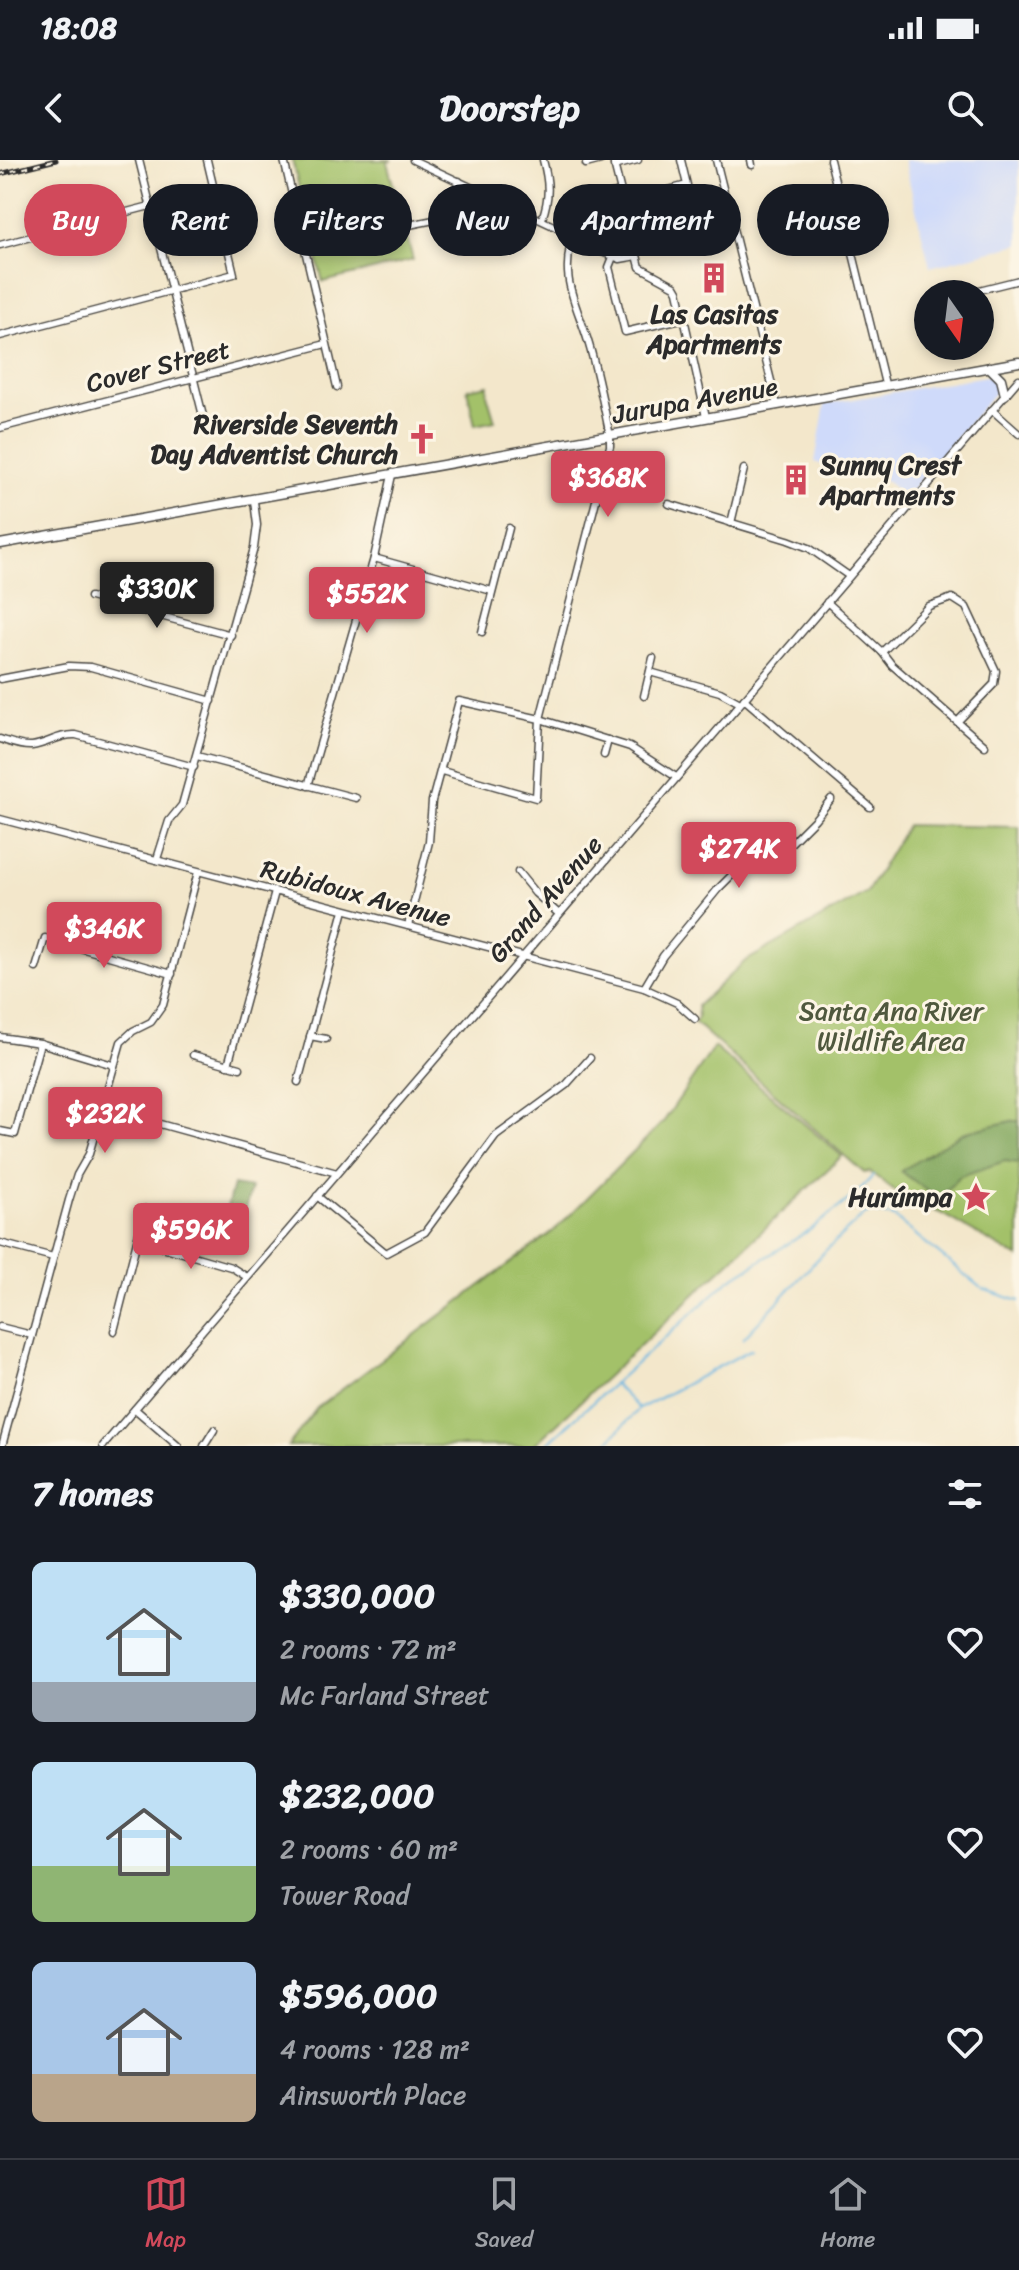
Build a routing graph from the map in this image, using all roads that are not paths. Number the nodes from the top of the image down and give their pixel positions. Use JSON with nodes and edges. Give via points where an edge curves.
{"nodes":[{"id":1,"x":139,"y":160,"type":"edge"},
{"id":2,"x":207,"y":160,"type":"edge"},
{"id":3,"x":284,"y":160,"type":"edge"},
{"id":4,"x":413,"y":160,"type":"edge"},
{"id":5,"x":543,"y":160,"type":"edge"},
{"id":6,"x":601,"y":160,"type":"edge"},
{"id":7,"x":638,"y":160,"type":"edge"},
{"id":8,"x":681,"y":160,"type":"edge"},
{"id":9,"x":716,"y":160,"type":"edge"},
{"id":10,"x":830,"y":160,"type":"edge"},
{"id":11,"x":614,"y":163,"type":"edge"},
{"id":12,"x":586,"y":164,"type":"dead end"},
{"id":13,"x":459,"y":181,"type":"junction"},
{"id":14,"x":145,"y":184,"type":"edge"},
{"id":15,"x":619,"y":184,"type":"edge"},
{"id":16,"x":687,"y":184,"type":"edge"},
{"id":17,"x":143,"y":208,"type":"edge"},
{"id":18,"x":542,"y":219,"type":"junction"},
{"id":19,"x":412,"y":224,"type":"edge"},
{"id":20,"x":553,"y":225,"type":"edge"},
{"id":21,"x":0,"y":245,"type":"edge"},
{"id":22,"x":164,"y":256,"type":"edge"},
{"id":23,"x":568,"y":256,"type":"edge"},
{"id":24,"x":637,"y":256,"type":"joint"},
{"id":25,"x":613,"y":257,"type":"joint"},
{"id":26,"x":1019,"y":280,"type":"edge"},
{"id":27,"x":994,"y":286,"type":"edge"},
{"id":28,"x":173,"y":290,"type":"junction"},
{"id":29,"x":685,"y":318,"type":"junction"},
{"id":30,"x":0,"y":336,"type":"edge"},
{"id":31,"x":326,"y":344,"type":"junction"},
{"id":32,"x":1019,"y":362,"type":"edge"},
{"id":33,"x":989,"y":366,"type":"junction"},
{"id":34,"x":193,"y":378,"type":"junction"},
{"id":35,"x":1019,"y":379,"type":"edge"},
{"id":36,"x":885,"y":384,"type":"junction"},
{"id":37,"x":337,"y":387,"type":"dead end"},
{"id":38,"x":1005,"y":395,"type":"junction"},
{"id":39,"x":777,"y":405,"type":"junction"},
{"id":40,"x":992,"y":410,"type":"junction"},
{"id":41,"x":706,"y":417,"type":"junction"},
{"id":42,"x":205,"y":424,"type":"dead end"},
{"id":43,"x":0,"y":428,"type":"edge"},
{"id":44,"x":1019,"y":434,"type":"edge"},
{"id":45,"x":610,"y":436,"type":"junction"},
{"id":46,"x":744,"y":469,"type":"dead end"},
{"id":47,"x":392,"y":475,"type":"junction"},
{"id":48,"x":254,"y":501,"type":"junction"},
{"id":49,"x":669,"y":504,"type":"dead end"},
{"id":50,"x":731,"y":523,"type":"junction"},
{"id":51,"x":509,"y":528,"type":"dead end"},
{"id":52,"x":0,"y":544,"type":"edge"},
{"id":53,"x":374,"y":558,"type":"junction"},
{"id":54,"x":849,"y":576,"type":"junction"},
{"id":55,"x":492,"y":591,"type":"junction"},
{"id":56,"x":90,"y":597,"type":"dead end"},
{"id":57,"x":827,"y":602,"type":"junction"},
{"id":58,"x":482,"y":632,"type":"dead end"},
{"id":59,"x":231,"y":635,"type":"junction"},
{"id":60,"x":882,"y":652,"type":"junction"},
{"id":61,"x":653,"y":658,"type":"dead end"},
{"id":62,"x":650,"y":672,"type":"junction"},
{"id":63,"x":0,"y":679,"type":"edge"},
{"id":64,"x":644,"y":696,"type":"dead end"},
{"id":65,"x":212,"y":701,"type":"junction"},
{"id":66,"x":742,"y":701,"type":"junction"},
{"id":67,"x":540,"y":719,"type":"junction"},
{"id":68,"x":958,"y":721,"type":"junction"},
{"id":69,"x":0,"y":739,"type":"edge"},
{"id":70,"x":608,"y":740,"type":"junction"},
{"id":71,"x":985,"y":746,"type":"dead end"},
{"id":72,"x":604,"y":755,"type":"dead end"},
{"id":73,"x":197,"y":756,"type":"junction"},
{"id":74,"x":194,"y":767,"type":"junction"},
{"id":75,"x":442,"y":771,"type":"junction"},
{"id":76,"x":676,"y":777,"type":"junction"},
{"id":77,"x":308,"y":786,"type":"junction"},
{"id":78,"x":356,"y":798,"type":"dead end"},
{"id":79,"x":831,"y":799,"type":"dead end"},
{"id":80,"x":870,"y":807,"type":"dead end"},
{"id":81,"x":0,"y":819,"type":"edge"},
{"id":82,"x":157,"y":859,"type":"junction"},
{"id":83,"x":198,"y":872,"type":"junction"},
{"id":84,"x":518,"y":872,"type":"dead end"},
{"id":85,"x":275,"y":892,"type":"junction"},
{"id":86,"x":344,"y":910,"type":"junction"},
{"id":87,"x":559,"y":914,"type":"junction"},
{"id":88,"x":408,"y":926,"type":"junction"},
{"id":89,"x":521,"y":957,"type":"junction"},
{"id":90,"x":36,"y":968,"type":"dead end"},
{"id":91,"x":172,"y":974,"type":"junction"},
{"id":92,"x":644,"y":988,"type":"junction"},
{"id":93,"x":695,"y":1019,"type":"dead end"},
{"id":94,"x":310,"y":1036,"type":"junction"},
{"id":95,"x":0,"y":1037,"type":"edge"},
{"id":96,"x":326,"y":1039,"type":"dead end"},
{"id":97,"x":40,"y":1043,"type":"junction"},
{"id":98,"x":193,"y":1055,"type":"dead end"},
{"id":99,"x":590,"y":1058,"type":"dead end"},
{"id":100,"x":113,"y":1065,"type":"junction"},
{"id":101,"x":228,"y":1065,"type":"junction"},
{"id":102,"x":240,"y":1068,"type":"dead end"},
{"id":103,"x":298,"y":1082,"type":"dead end"},
{"id":104,"x":102,"y":1108,"type":"junction"},
{"id":105,"x":0,"y":1131,"type":"edge"},
{"id":106,"x":337,"y":1173,"type":"junction"},
{"id":107,"x":317,"y":1196,"type":"junction"},
{"id":108,"x":145,"y":1209,"type":"dead end"},
{"id":109,"x":138,"y":1240,"type":"junction"},
{"id":110,"x":0,"y":1243,"type":"edge"},
{"id":111,"x":53,"y":1257,"type":"junction"},
{"id":112,"x":247,"y":1277,"type":"junction"},
{"id":113,"x":0,"y":1327,"type":"edge"},
{"id":114,"x":114,"y":1331,"type":"dead end"},
{"id":115,"x":32,"y":1335,"type":"junction"},
{"id":116,"x":135,"y":1409,"type":"junction"},
{"id":117,"x":0,"y":1418,"type":"edge"},
{"id":118,"x":9,"y":1421,"type":"junction"},
{"id":119,"x":214,"y":1430,"type":"dead end"},
{"id":120,"x":2,"y":1446,"type":"edge"},
{"id":121,"x":103,"y":1446,"type":"edge"},
{"id":122,"x":178,"y":1446,"type":"edge"},
{"id":123,"x":204,"y":1446,"type":"edge"}],
"edges":[{"from":1,"to":14,"type":"street"},
{"from":2,"to":28,"type":"street","via":[[234,274]]},
{"from":3,"to":31,"type":"street"},
{"from":4,"to":13,"type":"street"},
{"from":5,"to":18,"type":"street","via":[[549,182]]},
{"from":6,"to":12,"type":"street"},
{"from":7,"to":11,"type":"street"},
{"from":8,"to":16,"type":"street"},
{"from":9,"to":39,"type":"street"},
{"from":10,"to":36,"type":"street"},
{"from":11,"to":15,"type":"street"},
{"from":13,"to":18,"type":"street"},
{"from":13,"to":19,"type":"street","via":[[444,218]]},
{"from":17,"to":21,"type":"street"},
{"from":18,"to":20,"type":"street"},
{"from":22,"to":28,"type":"street"},
{"from":23,"to":45,"type":"street","via":[[571,296],[587,338]]},
{"from":24,"to":25,"type":"street"},
{"from":24,"to":29,"type":"street","via":[[644,271],[675,286]]},
{"from":25,"to":29,"type":"street","via":[[609,267],[625,332]]},
{"from":26,"to":27,"type":"street"},
{"from":28,"to":30,"type":"street"},
{"from":28,"to":34,"type":"street"},
{"from":29,"to":41,"type":"street"},
{"from":31,"to":34,"type":"street","name":"Cover Street"},
{"from":31,"to":37,"type":"street"},
{"from":32,"to":33,"type":"main road","name":"Jurupa Avenue"},
{"from":33,"to":36,"type":"main road","name":"Jurupa Avenue"},
{"from":33,"to":38,"type":"main road","via":[[1001,379]]},
{"from":34,"to":42,"type":"street"},
{"from":34,"to":43,"type":"street","name":"Cover Street"},
{"from":35,"to":38,"type":"street","name":"Grand Avenue"},
{"from":36,"to":39,"type":"main road","name":"Jurupa Avenue"},
{"from":38,"to":40,"type":"street","name":"Grand Avenue"},
{"from":39,"to":41,"type":"main road","name":"Jurupa Avenue"},
{"from":40,"to":44,"type":"street"},
{"from":40,"to":54,"type":"street","name":"Grand Avenue"},
{"from":41,"to":45,"type":"main road","name":"Jurupa Avenue"},
{"from":45,"to":47,"type":"main road","name":"Jurupa Avenue"},
{"from":45,"to":67,"type":"street","via":[[609,457]]},
{"from":46,"to":50,"type":"street"},
{"from":47,"to":48,"type":"main road","name":"Jurupa Avenue"},
{"from":47,"to":53,"type":"street"},
{"from":48,"to":52,"type":"main road","name":"Jurupa Avenue"},
{"from":48,"to":59,"type":"street","via":[[257,536]]},
{"from":49,"to":50,"type":"street"},
{"from":50,"to":54,"type":"street","via":[[809,548]]},
{"from":51,"to":55,"type":"street"},
{"from":53,"to":55,"type":"street"},
{"from":53,"to":77,"type":"street"},
{"from":54,"to":57,"type":"street","name":"Grand Avenue"},
{"from":55,"to":58,"type":"street"},
{"from":56,"to":59,"type":"street"},
{"from":57,"to":60,"type":"street"},
{"from":57,"to":66,"type":"street","name":"Grand Avenue"},
{"from":59,"to":65,"type":"street"},
{"from":60,"to":68,"type":"street"},
{"from":60,"to":68,"type":"street","via":[[929,606],[952,598],[966,607],[996,671],[994,684]]},
{"from":61,"to":62,"type":"street"},
{"from":62,"to":64,"type":"street"},
{"from":62,"to":66,"type":"street"},
{"from":63,"to":65,"type":"street","via":[[91,667]]},
{"from":65,"to":73,"type":"street"},
{"from":66,"to":76,"type":"street","name":"Grand Avenue"},
{"from":66,"to":80,"type":"street"},
{"from":67,"to":70,"type":"street"},
{"from":67,"to":75,"type":"street","via":[[459,701]]},
{"from":67,"to":75,"type":"street","via":[[536,798]]},
{"from":68,"to":71,"type":"street"},
{"from":69,"to":74,"type":"street","via":[[26,746],[76,735]]},
{"from":70,"to":72,"type":"street"},
{"from":70,"to":76,"type":"street","via":[[638,751]]},
{"from":73,"to":74,"type":"street"},
{"from":73,"to":77,"type":"street"},
{"from":74,"to":82,"type":"street"},
{"from":75,"to":88,"type":"street"},
{"from":76,"to":87,"type":"street","name":"Grand Avenue"},
{"from":77,"to":78,"type":"street"},
{"from":79,"to":92,"type":"street","via":[[781,853],[734,873],[718,889]]},
{"from":81,"to":82,"type":"street","name":"Rubidoux Avenue"},
{"from":82,"to":83,"type":"street","name":"Rubidoux Avenue"},
{"from":83,"to":85,"type":"street","name":"Rubidoux Avenue"},
{"from":83,"to":91,"type":"street"},
{"from":84,"to":87,"type":"street"},
{"from":85,"to":86,"type":"street","name":"Rubidoux Avenue"},
{"from":85,"to":101,"type":"street"},
{"from":86,"to":88,"type":"street","name":"Rubidoux Avenue"},
{"from":86,"to":94,"type":"street"},
{"from":87,"to":89,"type":"street","name":"Grand Avenue"},
{"from":88,"to":89,"type":"street","name":"Rubidoux Avenue"},
{"from":89,"to":92,"type":"street","name":"Rubidoux Avenue"},
{"from":89,"to":106,"type":"street","name":"Grand Avenue"},
{"from":90,"to":91,"type":"street","via":[[45,938]]},
{"from":91,"to":100,"type":"street","via":[[163,1005],[151,1022],[121,1042]]},
{"from":92,"to":93,"type":"street","name":"Rubidoux Avenue","via":[[677,1003]]},
{"from":94,"to":96,"type":"street"},
{"from":94,"to":103,"type":"street"},
{"from":95,"to":97,"type":"street"},
{"from":97,"to":100,"type":"street"},
{"from":97,"to":105,"type":"street","via":[[15,1134]]},
{"from":98,"to":101,"type":"street"},
{"from":99,"to":107,"type":"street","via":[[566,1085],[496,1136],[425,1232],[386,1253]]},
{"from":100,"to":104,"type":"street"},
{"from":101,"to":102,"type":"street"},
{"from":104,"to":106,"type":"street"},
{"from":104,"to":111,"type":"street"},
{"from":106,"to":107,"type":"street","name":"Grand Avenue"},
{"from":107,"to":112,"type":"street","name":"Grand Avenue"},
{"from":108,"to":109,"type":"street"},
{"from":109,"to":112,"type":"street","via":[[231,1267]]},
{"from":109,"to":114,"type":"street"},
{"from":110,"to":111,"type":"street"},
{"from":111,"to":115,"type":"street"},
{"from":112,"to":116,"type":"street","name":"Grand Avenue"},
{"from":113,"to":115,"type":"street"},
{"from":115,"to":118,"type":"street"},
{"from":116,"to":121,"type":"street","name":"Grand Avenue"},
{"from":116,"to":122,"type":"street"},
{"from":117,"to":118,"type":"street"},
{"from":118,"to":120,"type":"street"},
{"from":119,"to":123,"type":"street"}]}
